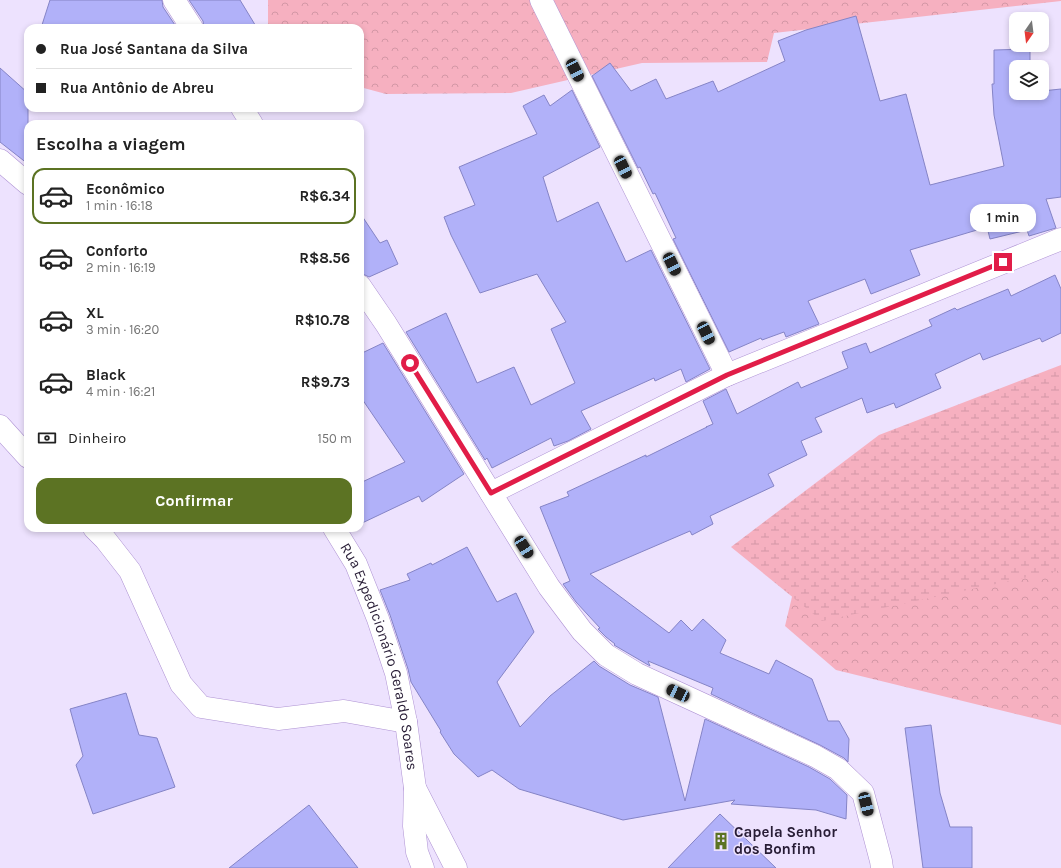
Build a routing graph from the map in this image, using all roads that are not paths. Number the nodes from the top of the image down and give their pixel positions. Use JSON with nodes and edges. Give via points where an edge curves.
{"nodes":[{"id":1,"x":174,"y":0,"type":"edge"},
{"id":2,"x":540,"y":0,"type":"edge"},
{"id":3,"x":189,"y":24,"type":"edge"},
{"id":4,"x":0,"y":160,"type":"edge"},
{"id":5,"x":24,"y":181,"type":"edge"},
{"id":6,"x":1061,"y":239,"type":"edge"},
{"id":7,"x":364,"y":292,"type":"edge"},
{"id":8,"x":727,"y":375,"type":"junction"},
{"id":9,"x":0,"y":426,"type":"edge"},
{"id":10,"x":24,"y":453,"type":"edge"},
{"id":11,"x":491,"y":493,"type":"junction"},
{"id":12,"x":98,"y":532,"type":"edge"},
{"id":13,"x":336,"y":532,"type":"edge"},
{"id":14,"x":406,"y":722,"type":"junction"},
{"id":15,"x":415,"y":788,"type":"junction"},
{"id":16,"x":423,"y":868,"type":"edge"},
{"id":17,"x":456,"y":868,"type":"edge"},
{"id":18,"x":882,"y":868,"type":"edge"}],
"edges":[{"from":1,"to":3,"type":"street"},
{"from":2,"to":8,"type":"street"},
{"from":4,"to":5,"type":"street"},
{"from":6,"to":8,"type":"street"},
{"from":7,"to":11,"type":"street"},
{"from":8,"to":11,"type":"street"},
{"from":9,"to":10,"type":"street"},
{"from":11,"to":18,"type":"street","via":[[549,587],[582,631],[606,655],[637,674],[838,769],[863,793]]},
{"from":12,"to":14,"type":"street","via":[[130,571],[181,684],[201,707],[278,719],[344,711]]},
{"from":13,"to":14,"type":"street","name":"Rua Expedicionário Geraldo Soares","via":[[356,564],[378,620],[396,673]]},
{"from":14,"to":15,"type":"street","name":"Rua Expedicionário Geraldo Soares"},
{"from":15,"to":16,"type":"street","via":[[414,826],[417,852]]},
{"from":15,"to":17,"type":"street"}]}
